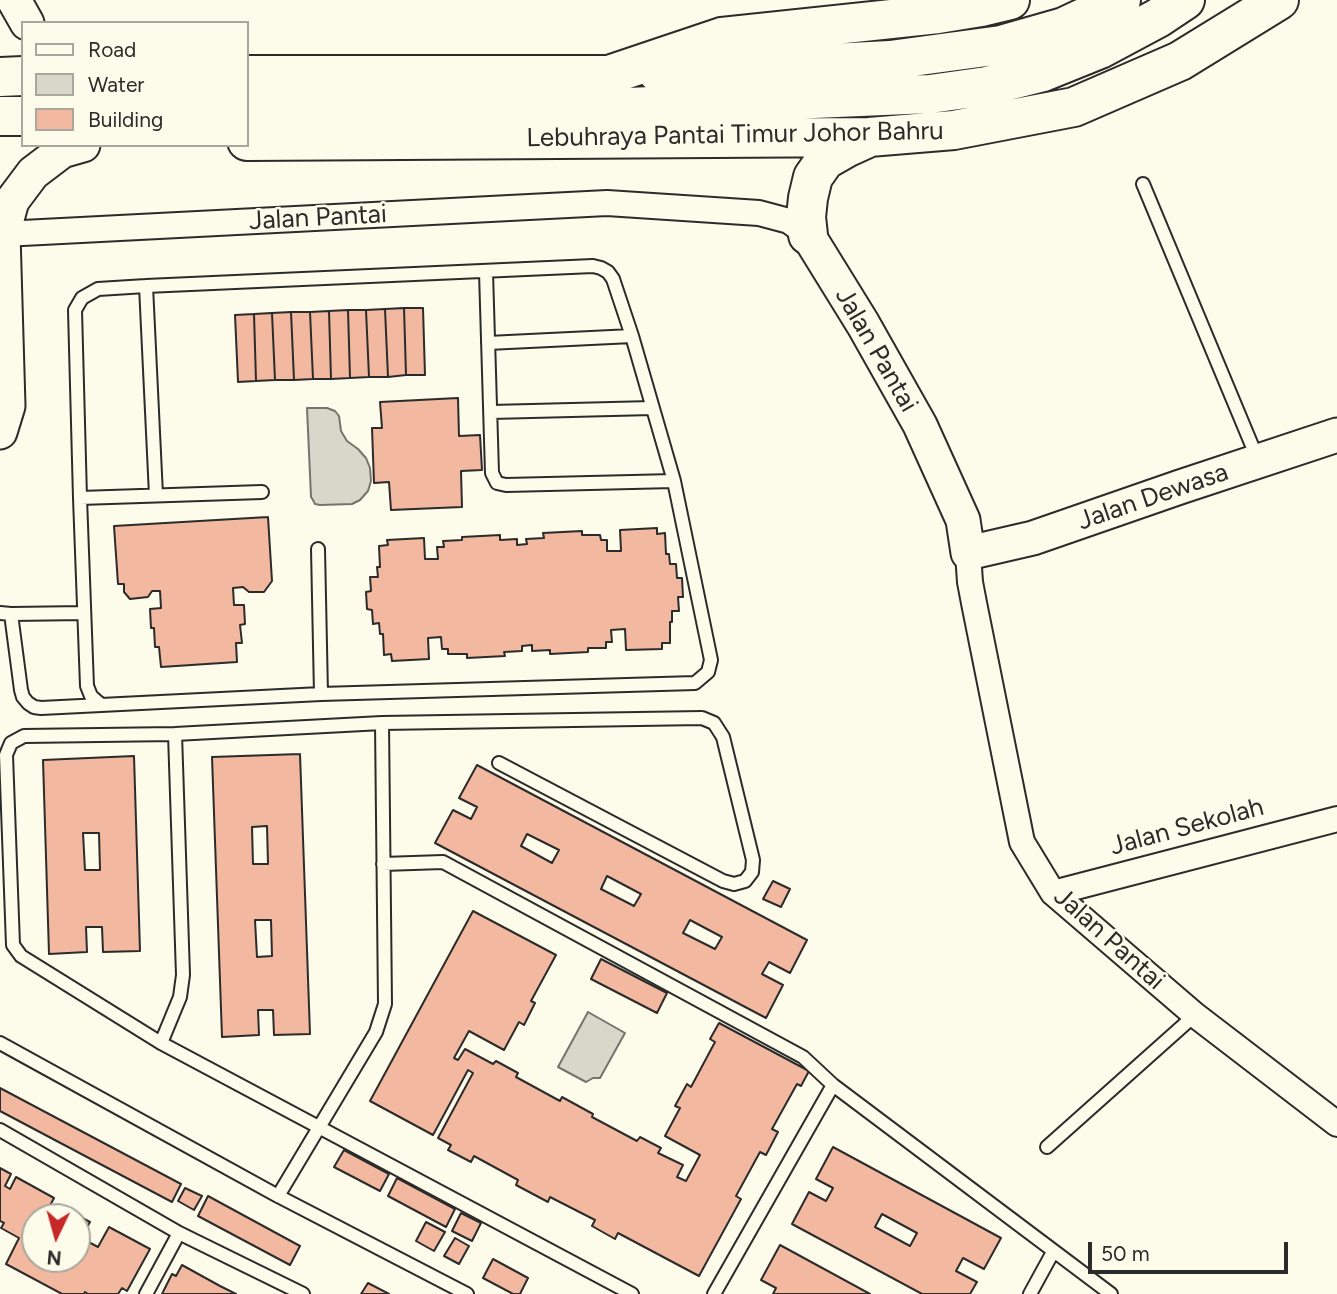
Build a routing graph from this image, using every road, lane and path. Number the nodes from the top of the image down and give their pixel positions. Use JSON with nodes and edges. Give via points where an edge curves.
{"nodes":[{"id":1,"x":14,"y":0,"type":"edge"},
{"id":2,"x":1010,"y":0,"type":"edge"},
{"id":3,"x":1121,"y":0,"type":"edge"},
{"id":4,"x":1185,"y":0,"type":"edge"},
{"id":5,"x":1279,"y":0,"type":"edge"},
{"id":6,"x":26,"y":21,"type":"edge"},
{"id":7,"x":248,"y":75,"type":"edge"},
{"id":8,"x":0,"y":76,"type":"edge"},
{"id":9,"x":21,"y":76,"type":"edge"},
{"id":10,"x":607,"y":91,"type":"junction"},
{"id":11,"x":248,"y":113,"type":"edge"},
{"id":12,"x":0,"y":116,"type":"edge"},
{"id":13,"x":21,"y":116,"type":"edge"},
{"id":14,"x":869,"y":137,"type":"junction"},
{"id":15,"x":0,"y":141,"type":"edge"},
{"id":16,"x":21,"y":141,"type":"edge"},
{"id":17,"x":248,"y":141,"type":"edge"},
{"id":18,"x":76,"y":147,"type":"edge"},
{"id":19,"x":1143,"y":184,"type":"dead end"},
{"id":20,"x":4,"y":234,"type":"junction"},
{"id":21,"x":808,"y":235,"type":"junction"},
{"id":22,"x":486,"y":272,"type":"junction"},
{"id":23,"x":146,"y":286,"type":"junction"},
{"id":24,"x":632,"y":336,"type":"junction"},
{"id":25,"x":488,"y":343,"type":"junction"},
{"id":26,"x":652,"y":408,"type":"junction"},
{"id":27,"x":491,"y":412,"type":"junction"},
{"id":28,"x":3,"y":414,"type":"edge"},
{"id":29,"x":1337,"y":435,"type":"edge"},
{"id":30,"x":1258,"y":461,"type":"junction"},
{"id":31,"x":674,"y":481,"type":"junction"},
{"id":32,"x":261,"y":492,"type":"dead end"},
{"id":33,"x":156,"y":495,"type":"junction"},
{"id":34,"x":80,"y":498,"type":"junction"},
{"id":35,"x":318,"y":549,"type":"dead end"},
{"id":36,"x":968,"y":553,"type":"junction"},
{"id":37,"x":84,"y":613,"type":"junction"},
{"id":38,"x":6,"y":614,"type":"edge"},
{"id":39,"x":321,"y":694,"type":"junction"},
{"id":40,"x":100,"y":704,"type":"junction"},
{"id":41,"x":382,"y":723,"type":"junction"},
{"id":42,"x":174,"y":734,"type":"junction"},
{"id":43,"x":499,"y":763,"type":"dead end"},
{"id":44,"x":1337,"y":818,"type":"edge"},
{"id":45,"x":383,"y":864,"type":"junction"},
{"id":46,"x":1053,"y":893,"type":"junction"},
{"id":47,"x":1195,"y":1016,"type":"junction"},
{"id":48,"x":0,"y":1043,"type":"edge"},
{"id":49,"x":161,"y":1043,"type":"junction"},
{"id":50,"x":833,"y":1085,"type":"junction"},
{"id":51,"x":1337,"y":1124,"type":"edge"},
{"id":52,"x":320,"y":1128,"type":"junction"},
{"id":53,"x":0,"y":1130,"type":"edge"},
{"id":54,"x":1047,"y":1147,"type":"dead end"},
{"id":55,"x":278,"y":1196,"type":"junction"},
{"id":56,"x":179,"y":1233,"type":"junction"},
{"id":57,"x":1053,"y":1252,"type":"junction"},
{"id":58,"x":146,"y":1294,"type":"edge"},
{"id":59,"x":303,"y":1294,"type":"edge"},
{"id":60,"x":467,"y":1294,"type":"edge"},
{"id":61,"x":632,"y":1294,"type":"edge"},
{"id":62,"x":714,"y":1294,"type":"edge"},
{"id":63,"x":1030,"y":1294,"type":"edge"},
{"id":64,"x":1111,"y":1294,"type":"edge"}],
"edges":[{"from":1,"to":6,"type":"street"},
{"from":2,"to":10,"type":"highway","name":"Lebuhraya Pantai Timur Johor Bahru","via":[[938,14],[722,37]]},
{"from":3,"to":10,"type":"highway","via":[[1063,26],[1000,46]]},
{"from":4,"to":10,"type":"highway","via":[[1100,49],[1042,72],[987,86],[930,94]]},
{"from":5,"to":14,"type":"highway","name":"Lebuhraya Pantai Timur Johor Bahru","via":[[1181,61],[1074,107],[954,130]]},
{"from":7,"to":10,"type":"highway","name":"Lebuhraya Pantai Timur Johor Bahru"},
{"from":8,"to":9,"type":"highway"},
{"from":10,"to":11,"type":"highway","name":"Lebuhraya Pantai Timur Johor Bahru"},
{"from":12,"to":13,"type":"highway"},
{"from":14,"to":17,"type":"highway","name":"Lebuhraya Pantai Timur Johor Bahru"},
{"from":14,"to":21,"type":"highway","via":[[825,160],[813,177],[806,217]]},
{"from":15,"to":16,"type":"highway"},
{"from":18,"to":20,"type":"street","via":[[62,151],[33,173],[12,201]]},
{"from":19,"to":30,"type":"lane"},
{"from":20,"to":21,"type":"street","name":"Jalan Pantai","via":[[607,203],[759,213],[789,221]]},
{"from":20,"to":28,"type":"street"},
{"from":21,"to":36,"type":"street","name":"Jalan Pantai","via":[[920,425],[963,520]]},
{"from":22,"to":23,"type":"lane"},
{"from":22,"to":24,"type":"lane","via":[[601,268],[613,279]]},
{"from":22,"to":25,"type":"lane"},
{"from":23,"to":33,"type":"lane"},
{"from":23,"to":34,"type":"lane","via":[[97,289],[82,298],[75,310]]},
{"from":24,"to":25,"type":"lane"},
{"from":24,"to":26,"type":"lane"},
{"from":25,"to":27,"type":"lane"},
{"from":26,"to":27,"type":"lane"},
{"from":26,"to":31,"type":"lane"},
{"from":27,"to":31,"type":"lane","via":[[492,473],[497,483]]},
{"from":29,"to":30,"type":"street","name":"Jalan Dewasa"},
{"from":30,"to":36,"type":"street","name":"Jalan Dewasa","via":[[1033,538]]},
{"from":31,"to":39,"type":"lane","via":[[710,660],[708,672],[695,683]]},
{"from":32,"to":33,"type":"lane"},
{"from":33,"to":34,"type":"lane"},
{"from":34,"to":37,"type":"lane"},
{"from":35,"to":39,"type":"lane"},
{"from":36,"to":46,"type":"street","name":"Jalan Pantai","via":[[1022,842]]},
{"from":37,"to":38,"type":"lane"},
{"from":37,"to":40,"type":"lane","via":[[87,685]]},
{"from":38,"to":40,"type":"lane","via":[[21,690],[28,703],[41,708]]},
{"from":39,"to":40,"type":"lane"},
{"from":41,"to":42,"type":"lane"},
{"from":41,"to":43,"type":"lane","via":[[702,718],[714,723],[723,737],[752,872],[745,881],[723,881]]},
{"from":41,"to":45,"type":"lane"},
{"from":42,"to":49,"type":"lane","via":[[183,975],[180,997]]},
{"from":42,"to":49,"type":"lane","via":[[24,736],[11,743],[6,755],[13,944],[21,956]]},
{"from":44,"to":46,"type":"street","name":"Jalan Sekolah"},
{"from":45,"to":50,"type":"lane","via":[[443,862],[803,1057]]},
{"from":45,"to":52,"type":"lane","via":[[385,1004],[376,1032]]},
{"from":46,"to":47,"type":"street","name":"Jalan Pantai"},
{"from":47,"to":51,"type":"street","name":"Jalan Pantai"},
{"from":47,"to":54,"type":"lane"},
{"from":48,"to":55,"type":"lane"},
{"from":49,"to":52,"type":"lane"},
{"from":50,"to":57,"type":"lane"},
{"from":50,"to":62,"type":"lane"},
{"from":52,"to":55,"type":"lane"},
{"from":52,"to":61,"type":"lane"},
{"from":53,"to":56,"type":"lane"},
{"from":55,"to":60,"type":"lane"},
{"from":56,"to":58,"type":"lane"},
{"from":56,"to":59,"type":"lane"},
{"from":57,"to":63,"type":"lane"},
{"from":57,"to":64,"type":"lane"}]}
